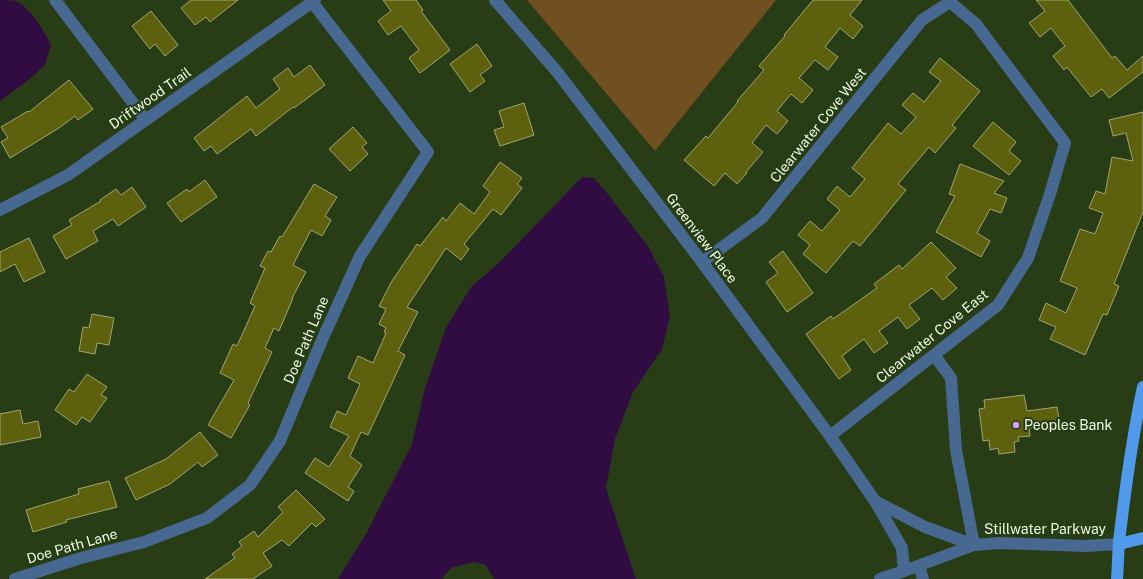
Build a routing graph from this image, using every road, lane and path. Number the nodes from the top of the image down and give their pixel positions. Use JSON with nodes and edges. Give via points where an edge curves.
{"nodes":[{"id":1,"x":54,"y":0,"type":"edge"},
{"id":2,"x":495,"y":0,"type":"edge"},
{"id":3,"x":313,"y":1,"type":"edge"},
{"id":4,"x":950,"y":2,"type":"joint"},
{"id":5,"x":145,"y":119,"type":"junction"},
{"id":6,"x":0,"y":210,"type":"edge"},
{"id":7,"x":702,"y":262,"type":"junction"},
{"id":8,"x":934,"y":355,"type":"junction"},
{"id":9,"x":1143,"y":387,"type":"edge"},
{"id":10,"x":830,"y":436,"type":"junction"},
{"id":11,"x":876,"y":501,"type":"junction"},
{"id":12,"x":1143,"y":538,"type":"edge"},
{"id":13,"x":1119,"y":544,"type":"junction"},
{"id":14,"x":974,"y":545,"type":"junction"},
{"id":15,"x":919,"y":566,"type":"junction"},
{"id":16,"x":902,"y":575,"type":"edge"},
{"id":17,"x":15,"y":579,"type":"edge"},
{"id":18,"x":880,"y":579,"type":"edge"},
{"id":19,"x":923,"y":579,"type":"edge"},
{"id":20,"x":1117,"y":579,"type":"edge"}],
"edges":[{"from":1,"to":5,"type":"street"},
{"from":2,"to":7,"type":"street","name":"Greenview Place","via":[[558,73]]},
{"from":3,"to":5,"type":"street","name":"Driftwood Trail"},
{"from":3,"to":17,"type":"street","name":"Doe Path Lane","via":[[428,152],[360,256],[280,441],[250,485],[207,518],[144,542]]},
{"from":4,"to":7,"type":"street","name":"Clearwater Cove West","via":[[922,20],[762,218]]},
{"from":4,"to":8,"type":"street","name":"Clearwater Cove East","via":[[976,24],[1065,143],[1028,258],[998,305]]},
{"from":5,"to":6,"type":"street","name":"Driftwood Trail","via":[[68,175]]},
{"from":7,"to":10,"type":"street","name":"Greenview Place"},
{"from":8,"to":10,"type":"street","name":"Clearwater Cove East"},
{"from":8,"to":14,"type":"street","via":[[951,378],[956,450]]},
{"from":9,"to":13,"type":"main road"},
{"from":10,"to":11,"type":"street","name":"Greenview Place"},
{"from":11,"to":14,"type":"street","name":"Greenview Place","via":[[925,527]]},
{"from":11,"to":16,"type":"street","name":"Greenview Place","via":[[902,548]]},
{"from":12,"to":13,"type":"main road"},
{"from":13,"to":14,"type":"street","name":"Stillwater Parkway"},
{"from":13,"to":20,"type":"main road"},
{"from":14,"to":15,"type":"street","name":"Stillwater Parkway"},
{"from":15,"to":16,"type":"street","name":"Stillwater Parkway"},
{"from":15,"to":19,"type":"street"},
{"from":16,"to":18,"type":"street","name":"Stillwater Parkway"}]}
